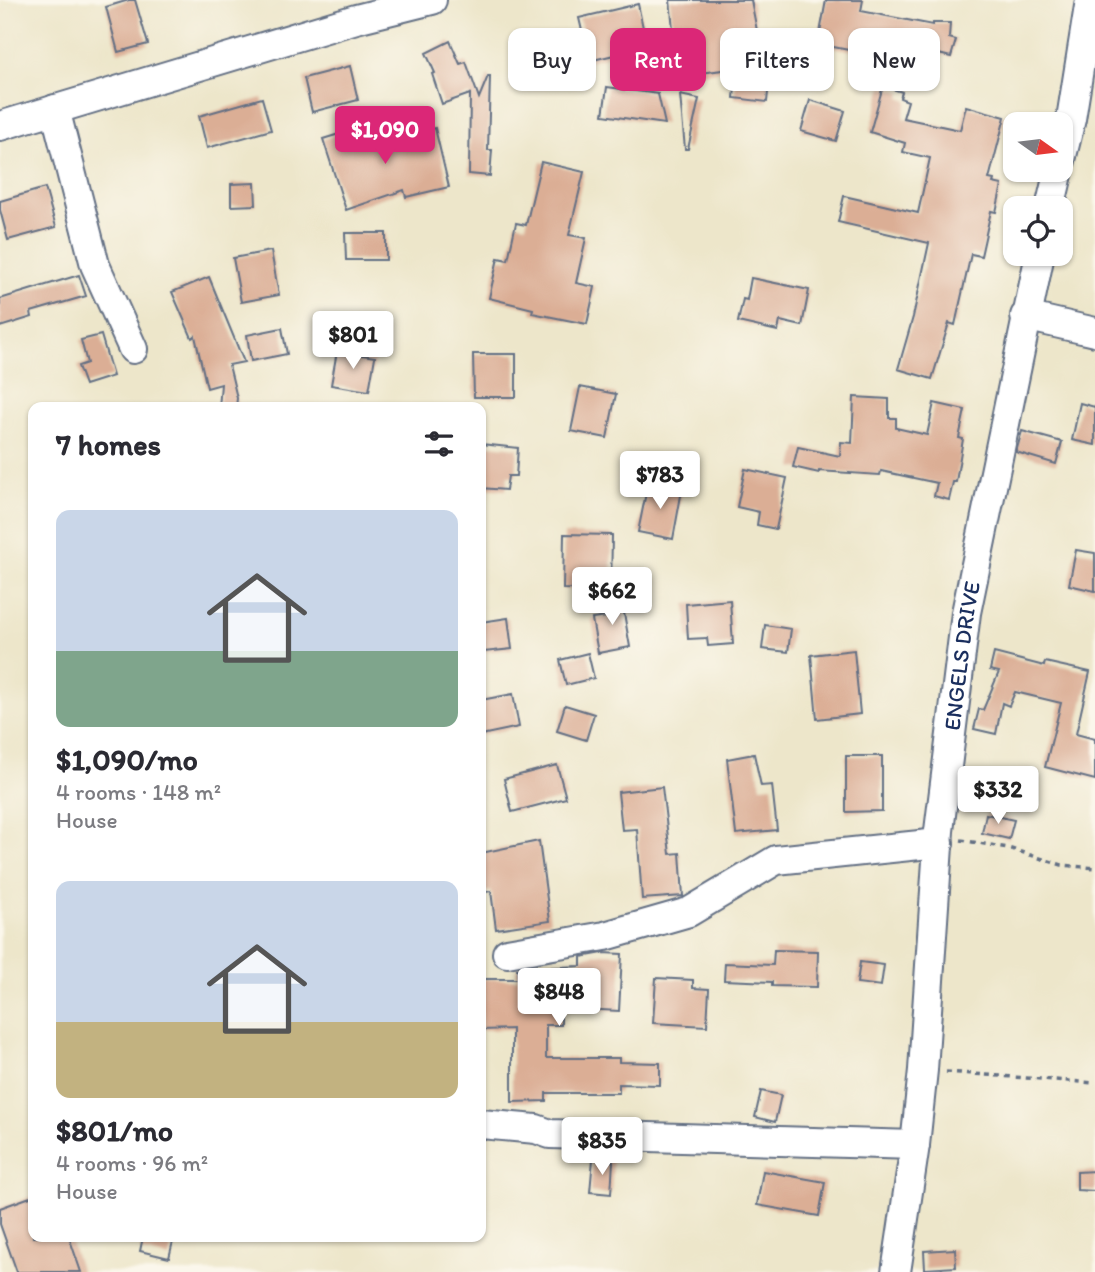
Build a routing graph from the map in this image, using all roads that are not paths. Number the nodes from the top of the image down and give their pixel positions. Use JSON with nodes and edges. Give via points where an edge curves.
{"nodes":[{"id":1,"x":432,"y":0,"type":"edge"},
{"id":2,"x":1090,"y":0,"type":"edge"},
{"id":3,"x":352,"y":9,"type":"edge"},
{"id":4,"x":55,"y":109,"type":"junction"},
{"id":5,"x":1072,"y":112,"type":"edge"},
{"id":6,"x":0,"y":126,"type":"edge"},
{"id":7,"x":1037,"y":266,"type":"edge"},
{"id":8,"x":1026,"y":316,"type":"junction"},
{"id":9,"x":1095,"y":332,"type":"edge"},
{"id":10,"x":133,"y":349,"type":"dead end"},
{"id":11,"x":939,"y":837,"type":"junction"},
{"id":12,"x":507,"y":953,"type":"dead end"},
{"id":13,"x":486,"y":1124,"type":"edge"},
{"id":14,"x":915,"y":1145,"type":"junction"},
{"id":15,"x":896,"y":1272,"type":"edge"}],
"edges":[{"from":1,"to":3,"type":"street"},
{"from":2,"to":5,"type":"street"},
{"from":3,"to":4,"type":"street"},
{"from":4,"to":6,"type":"street"},
{"from":4,"to":10,"type":"street","via":[[95,265]]},
{"from":7,"to":8,"type":"street","name":"ENGELS DRIVE"},
{"from":8,"to":9,"type":"street"},
{"from":8,"to":11,"type":"street","name":"ENGELS DRIVE","via":[[966,613]]},
{"from":11,"to":12,"type":"street","via":[[776,860],[689,912],[605,936]]},
{"from":11,"to":14,"type":"street","name":"ENGELS DRIVE"},
{"from":13,"to":14,"type":"street","via":[[550,1134]]},
{"from":14,"to":15,"type":"street","name":"ENGELS DRIVE"}]}
